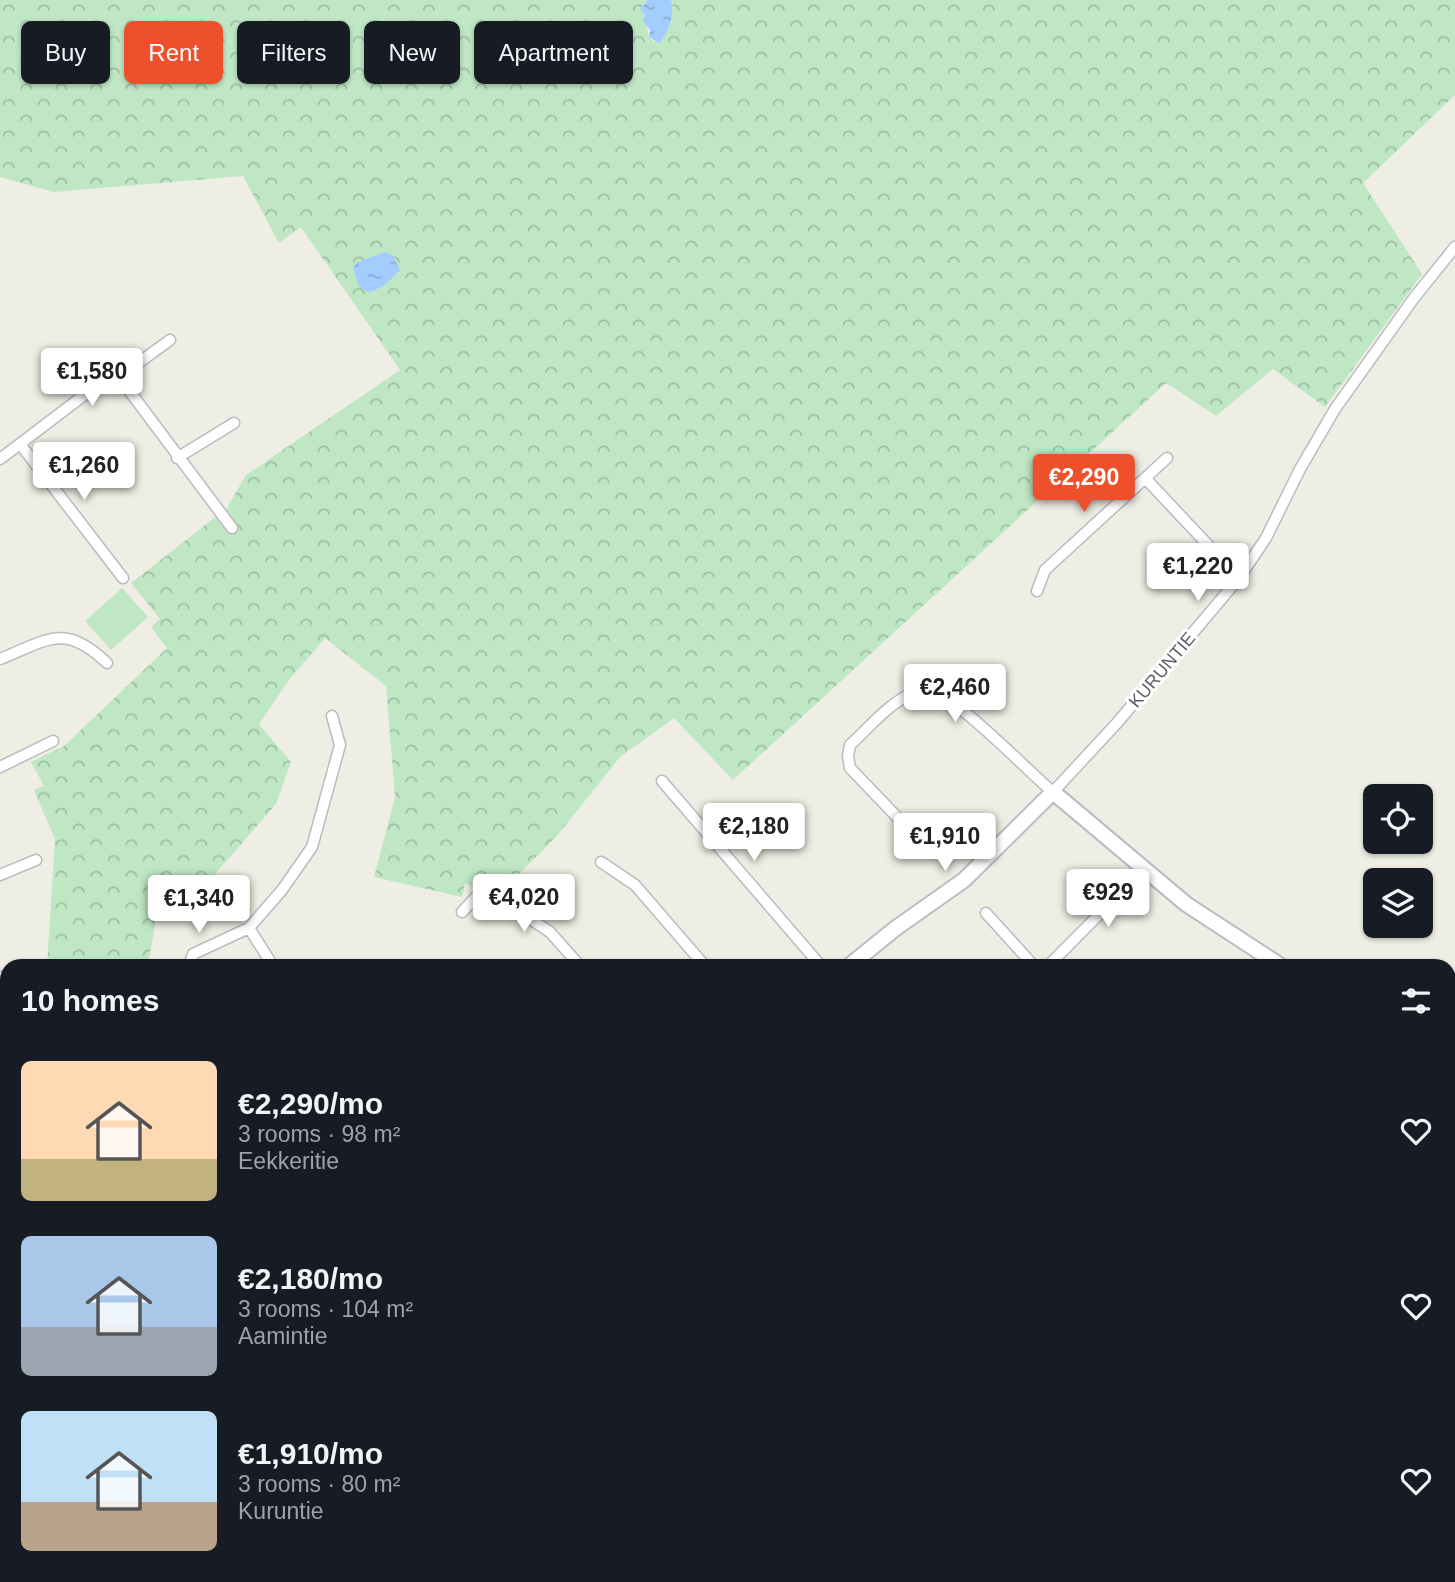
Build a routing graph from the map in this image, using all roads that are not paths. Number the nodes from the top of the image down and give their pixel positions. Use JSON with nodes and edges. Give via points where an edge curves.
{"nodes":[{"id":1,"x":1455,"y":247,"type":"edge"},
{"id":2,"x":170,"y":340,"type":"dead end"},
{"id":3,"x":119,"y":377,"type":"junction"},
{"id":4,"x":234,"y":423,"type":"dead end"},
{"id":5,"x":20,"y":444,"type":"junction"},
{"id":6,"x":177,"y":458,"type":"junction"},
{"id":7,"x":1167,"y":458,"type":"dead end"},
{"id":8,"x":0,"y":459,"type":"edge"},
{"id":9,"x":1146,"y":479,"type":"junction"},
{"id":10,"x":232,"y":528,"type":"dead end"},
{"id":11,"x":123,"y":578,"type":"dead end"},
{"id":12,"x":1239,"y":578,"type":"junction"},
{"id":13,"x":1037,"y":591,"type":"dead end"},
{"id":14,"x":0,"y":659,"type":"edge"},
{"id":15,"x":107,"y":663,"type":"dead end"},
{"id":16,"x":332,"y":716,"type":"dead end"},
{"id":17,"x":53,"y":741,"type":"dead end"},
{"id":18,"x":0,"y":767,"type":"edge"},
{"id":19,"x":662,"y":781,"type":"dead end"},
{"id":20,"x":1053,"y":792,"type":"junction"},
{"id":21,"x":923,"y":845,"type":"dead end"},
{"id":22,"x":36,"y":860,"type":"dead end"},
{"id":23,"x":601,"y":862,"type":"dead end"},
{"id":24,"x":1144,"y":869,"type":"junction"},
{"id":25,"x":0,"y":876,"type":"edge"},
{"id":26,"x":462,"y":912,"type":"dead end"},
{"id":27,"x":986,"y":913,"type":"dead end"},
{"id":28,"x":249,"y":928,"type":"junction"},
{"id":29,"x":191,"y":959,"type":"edge"},
{"id":30,"x":269,"y":959,"type":"edge"},
{"id":31,"x":574,"y":959,"type":"edge"},
{"id":32,"x":699,"y":959,"type":"edge"},
{"id":33,"x":815,"y":959,"type":"edge"},
{"id":34,"x":858,"y":959,"type":"edge"},
{"id":35,"x":1028,"y":959,"type":"edge"},
{"id":36,"x":1055,"y":959,"type":"edge"},
{"id":37,"x":1270,"y":959,"type":"edge"}],
"edges":[{"from":1,"to":12,"type":"street","name":"KURUNTIE","via":[[1335,409],[1266,538]]},
{"from":2,"to":3,"type":"street"},
{"from":3,"to":5,"type":"street","via":[[105,381]]},
{"from":3,"to":6,"type":"street"},
{"from":4,"to":6,"type":"street"},
{"from":5,"to":8,"type":"street"},
{"from":5,"to":11,"type":"street"},
{"from":6,"to":10,"type":"street"},
{"from":7,"to":9,"type":"street"},
{"from":9,"to":12,"type":"street"},
{"from":9,"to":13,"type":"street","via":[[1045,570]]},
{"from":12,"to":20,"type":"street","name":"KURUNTIE"},
{"from":14,"to":15,"type":"street","via":[[52,638],[71,637]]},
{"from":16,"to":28,"type":"street","via":[[340,745],[312,847]]},
{"from":17,"to":18,"type":"street"},
{"from":19,"to":33,"type":"street"},
{"from":20,"to":21,"type":"street","via":[[958,706],[933,690],[904,697],[850,745],[848,756],[850,768]]},
{"from":20,"to":24,"type":"street"},
{"from":20,"to":34,"type":"street","name":"KURUNTIE","via":[[964,880]]},
{"from":22,"to":25,"type":"street"},
{"from":23,"to":32,"type":"street","via":[[635,885]]},
{"from":24,"to":36,"type":"street"},
{"from":24,"to":37,"type":"street","via":[[1186,904]]},
{"from":26,"to":31,"type":"street","via":[[476,897],[493,896],[550,932]]},
{"from":27,"to":35,"type":"street"},
{"from":28,"to":29,"type":"street","via":[[193,954]]},
{"from":28,"to":30,"type":"street"}]}
